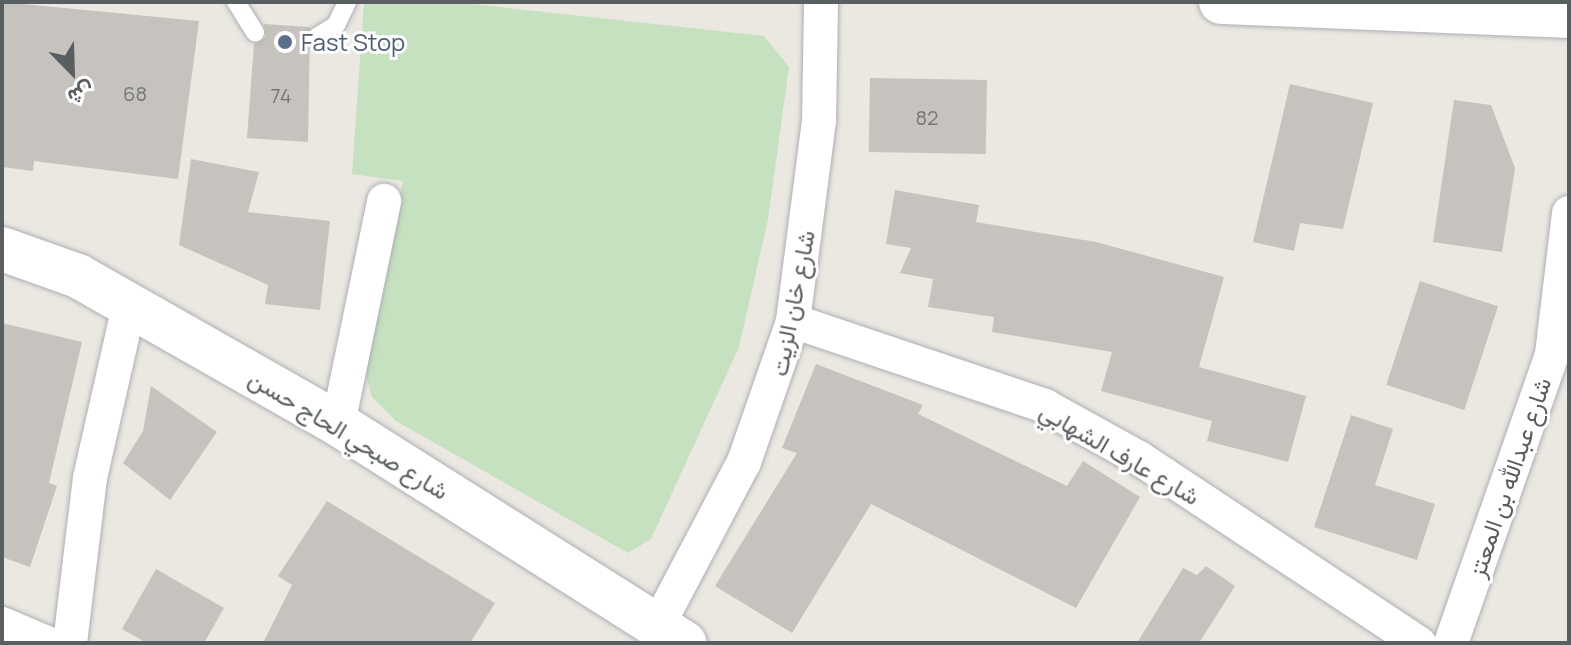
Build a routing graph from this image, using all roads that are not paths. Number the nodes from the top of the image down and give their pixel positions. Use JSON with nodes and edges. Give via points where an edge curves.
{"nodes":[{"id":1,"x":236,"y":2,"type":"edge"},
{"id":2,"x":347,"y":2,"type":"edge"},
{"id":3,"x":821,"y":2,"type":"edge"},
{"id":4,"x":1221,"y":2,"type":"edge"},
{"id":5,"x":1569,"y":16,"type":"edge"},
{"id":6,"x":255,"y":32,"type":"dead end"},
{"id":7,"x":317,"y":37,"type":"dead end"},
{"id":8,"x":384,"y":201,"type":"dead end"},
{"id":9,"x":1569,"y":213,"type":"edge"},
{"id":10,"x":2,"y":249,"type":"edge"},
{"id":11,"x":129,"y":306,"type":"junction"},
{"id":12,"x":1565,"y":320,"type":"edge"},
{"id":13,"x":793,"y":321,"type":"junction"},
{"id":14,"x":338,"y":424,"type":"junction"},
{"id":15,"x":5,"y":631,"type":"edge"},
{"id":16,"x":671,"y":634,"type":"edge"},
{"id":17,"x":47,"y":643,"type":"edge"},
{"id":18,"x":70,"y":643,"type":"edge"},
{"id":19,"x":1419,"y":643,"type":"edge"},
{"id":20,"x":1451,"y":643,"type":"edge"}],
"edges":[{"from":1,"to":6,"type":"lane"},
{"from":2,"to":7,"type":"lane","via":[[336,25]]},
{"from":3,"to":13,"type":"street","name":"شارع خان الزيت","via":[[819,121]]},
{"from":4,"to":5,"type":"street"},
{"from":8,"to":14,"type":"street"},
{"from":9,"to":12,"type":"street","name":"شارع عبدالله بن المعتز"},
{"from":10,"to":11,"type":"street","name":"شارع صبحي الحاج حسن","via":[[78,276]]},
{"from":11,"to":14,"type":"street","name":"شارع صبحي الحاج حسن"},
{"from":11,"to":18,"type":"street","via":[[90,478]]},
{"from":12,"to":20,"type":"street","name":"شارع عبدالله بن المعتز"},
{"from":13,"to":16,"type":"street","name":"شارع خان الزيت","via":[[744,462]]},
{"from":13,"to":19,"type":"street","name":"شارع عارف الشهابي","via":[[1045,406],[1139,458]]},
{"from":14,"to":16,"type":"street","name":"شارع صبحي الحاج حسن"},
{"from":15,"to":17,"type":"street"}]}
